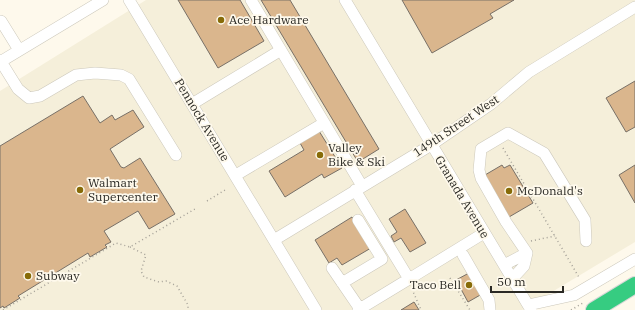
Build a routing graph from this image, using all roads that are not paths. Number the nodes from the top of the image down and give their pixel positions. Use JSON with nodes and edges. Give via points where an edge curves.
{"nodes":[{"id":1,"x":103,"y":0,"type":"edge"},
{"id":2,"x":129,"y":0,"type":"edge"},
{"id":3,"x":251,"y":0,"type":"edge"},
{"id":4,"x":345,"y":0,"type":"edge"},
{"id":5,"x":635,"y":7,"type":"edge"},
{"id":6,"x":1,"y":21,"type":"dead end"},
{"id":7,"x":19,"y":50,"type":"junction"},
{"id":8,"x":280,"y":50,"type":"junction"},
{"id":9,"x":0,"y":61,"type":"edge"},
{"id":10,"x":192,"y":104,"type":"junction"},
{"id":11,"x":324,"y":124,"type":"junction"},
{"id":12,"x":431,"y":145,"type":"junction"},
{"id":13,"x":176,"y":155,"type":"dead end"},
{"id":14,"x":236,"y":175,"type":"junction"},
{"id":15,"x":358,"y":188,"type":"junction"},
{"id":16,"x":358,"y":220,"type":"dead end"},
{"id":17,"x":381,"y":232,"type":"junction"},
{"id":18,"x":484,"y":233,"type":"junction"},
{"id":19,"x":370,"y":239,"type":"junction"},
{"id":20,"x":274,"y":240,"type":"junction"},
{"id":21,"x":586,"y":241,"type":"dead end"},
{"id":22,"x":526,"y":253,"type":"junction"},
{"id":23,"x":464,"y":255,"type":"dead end"},
{"id":24,"x":635,"y":259,"type":"edge"},
{"id":25,"x":504,"y":265,"type":"junction"},
{"id":26,"x":332,"y":268,"type":"dead end"},
{"id":27,"x":512,"y":279,"type":"junction"},
{"id":28,"x":410,"y":282,"type":"junction"},
{"id":29,"x":342,"y":283,"type":"junction"},
{"id":30,"x":635,"y":285,"type":"edge"},
{"id":31,"x":529,"y":308,"type":"edge"},
{"id":32,"x":359,"y":309,"type":"edge"},
{"id":33,"x":316,"y":310,"type":"edge"},
{"id":34,"x":490,"y":310,"type":"edge"},
{"id":35,"x":594,"y":310,"type":"edge"}],
"edges":[{"from":1,"to":7,"type":"street"},
{"from":2,"to":10,"type":"street","name":"Pennock Avenue"},
{"from":3,"to":8,"type":"street"},
{"from":4,"to":12,"type":"street","name":"Granada Avenue"},
{"from":5,"to":12,"type":"street","name":"149th Street West","via":[[529,72],[491,104]]},
{"from":6,"to":7,"type":"street"},
{"from":7,"to":9,"type":"street"},
{"from":8,"to":10,"type":"street"},
{"from":8,"to":11,"type":"street"},
{"from":9,"to":13,"type":"street","via":[[18,89],[29,98],[40,96],[76,75],[95,73],[121,75],[129,79]]},
{"from":10,"to":14,"type":"street","name":"Pennock Avenue"},
{"from":11,"to":14,"type":"street"},
{"from":11,"to":15,"type":"street"},
{"from":12,"to":15,"type":"street","name":"149th Street West"},
{"from":12,"to":18,"type":"street","name":"Granada Avenue"},
{"from":14,"to":20,"type":"street","name":"Pennock Avenue"},
{"from":15,"to":17,"type":"street"},
{"from":15,"to":20,"type":"street","name":"149th Street West"},
{"from":16,"to":19,"type":"street"},
{"from":17,"to":19,"type":"street"},
{"from":17,"to":28,"type":"street"},
{"from":18,"to":25,"type":"street","name":"Granada Avenue"},
{"from":18,"to":28,"type":"street"},
{"from":19,"to":29,"type":"street","via":[[382,259]]},
{"from":20,"to":33,"type":"street","name":"Pennock Avenue"},
{"from":21,"to":22,"type":"street","via":[[585,220],[544,153],[508,133],[481,149],[479,170],[481,178]]},
{"from":22,"to":25,"type":"street"},
{"from":22,"to":27,"type":"street","via":[[524,266]]},
{"from":23,"to":34,"type":"street","via":[[489,300]]},
{"from":24,"to":31,"type":"street","via":[[574,295]]},
{"from":25,"to":27,"type":"street","name":"Granada Avenue"},
{"from":26,"to":29,"type":"street"},
{"from":27,"to":31,"type":"street","name":"Granada Avenue"},
{"from":28,"to":32,"type":"street"},
{"from":29,"to":32,"type":"street"},
{"from":30,"to":35,"type":"highway"}]}
